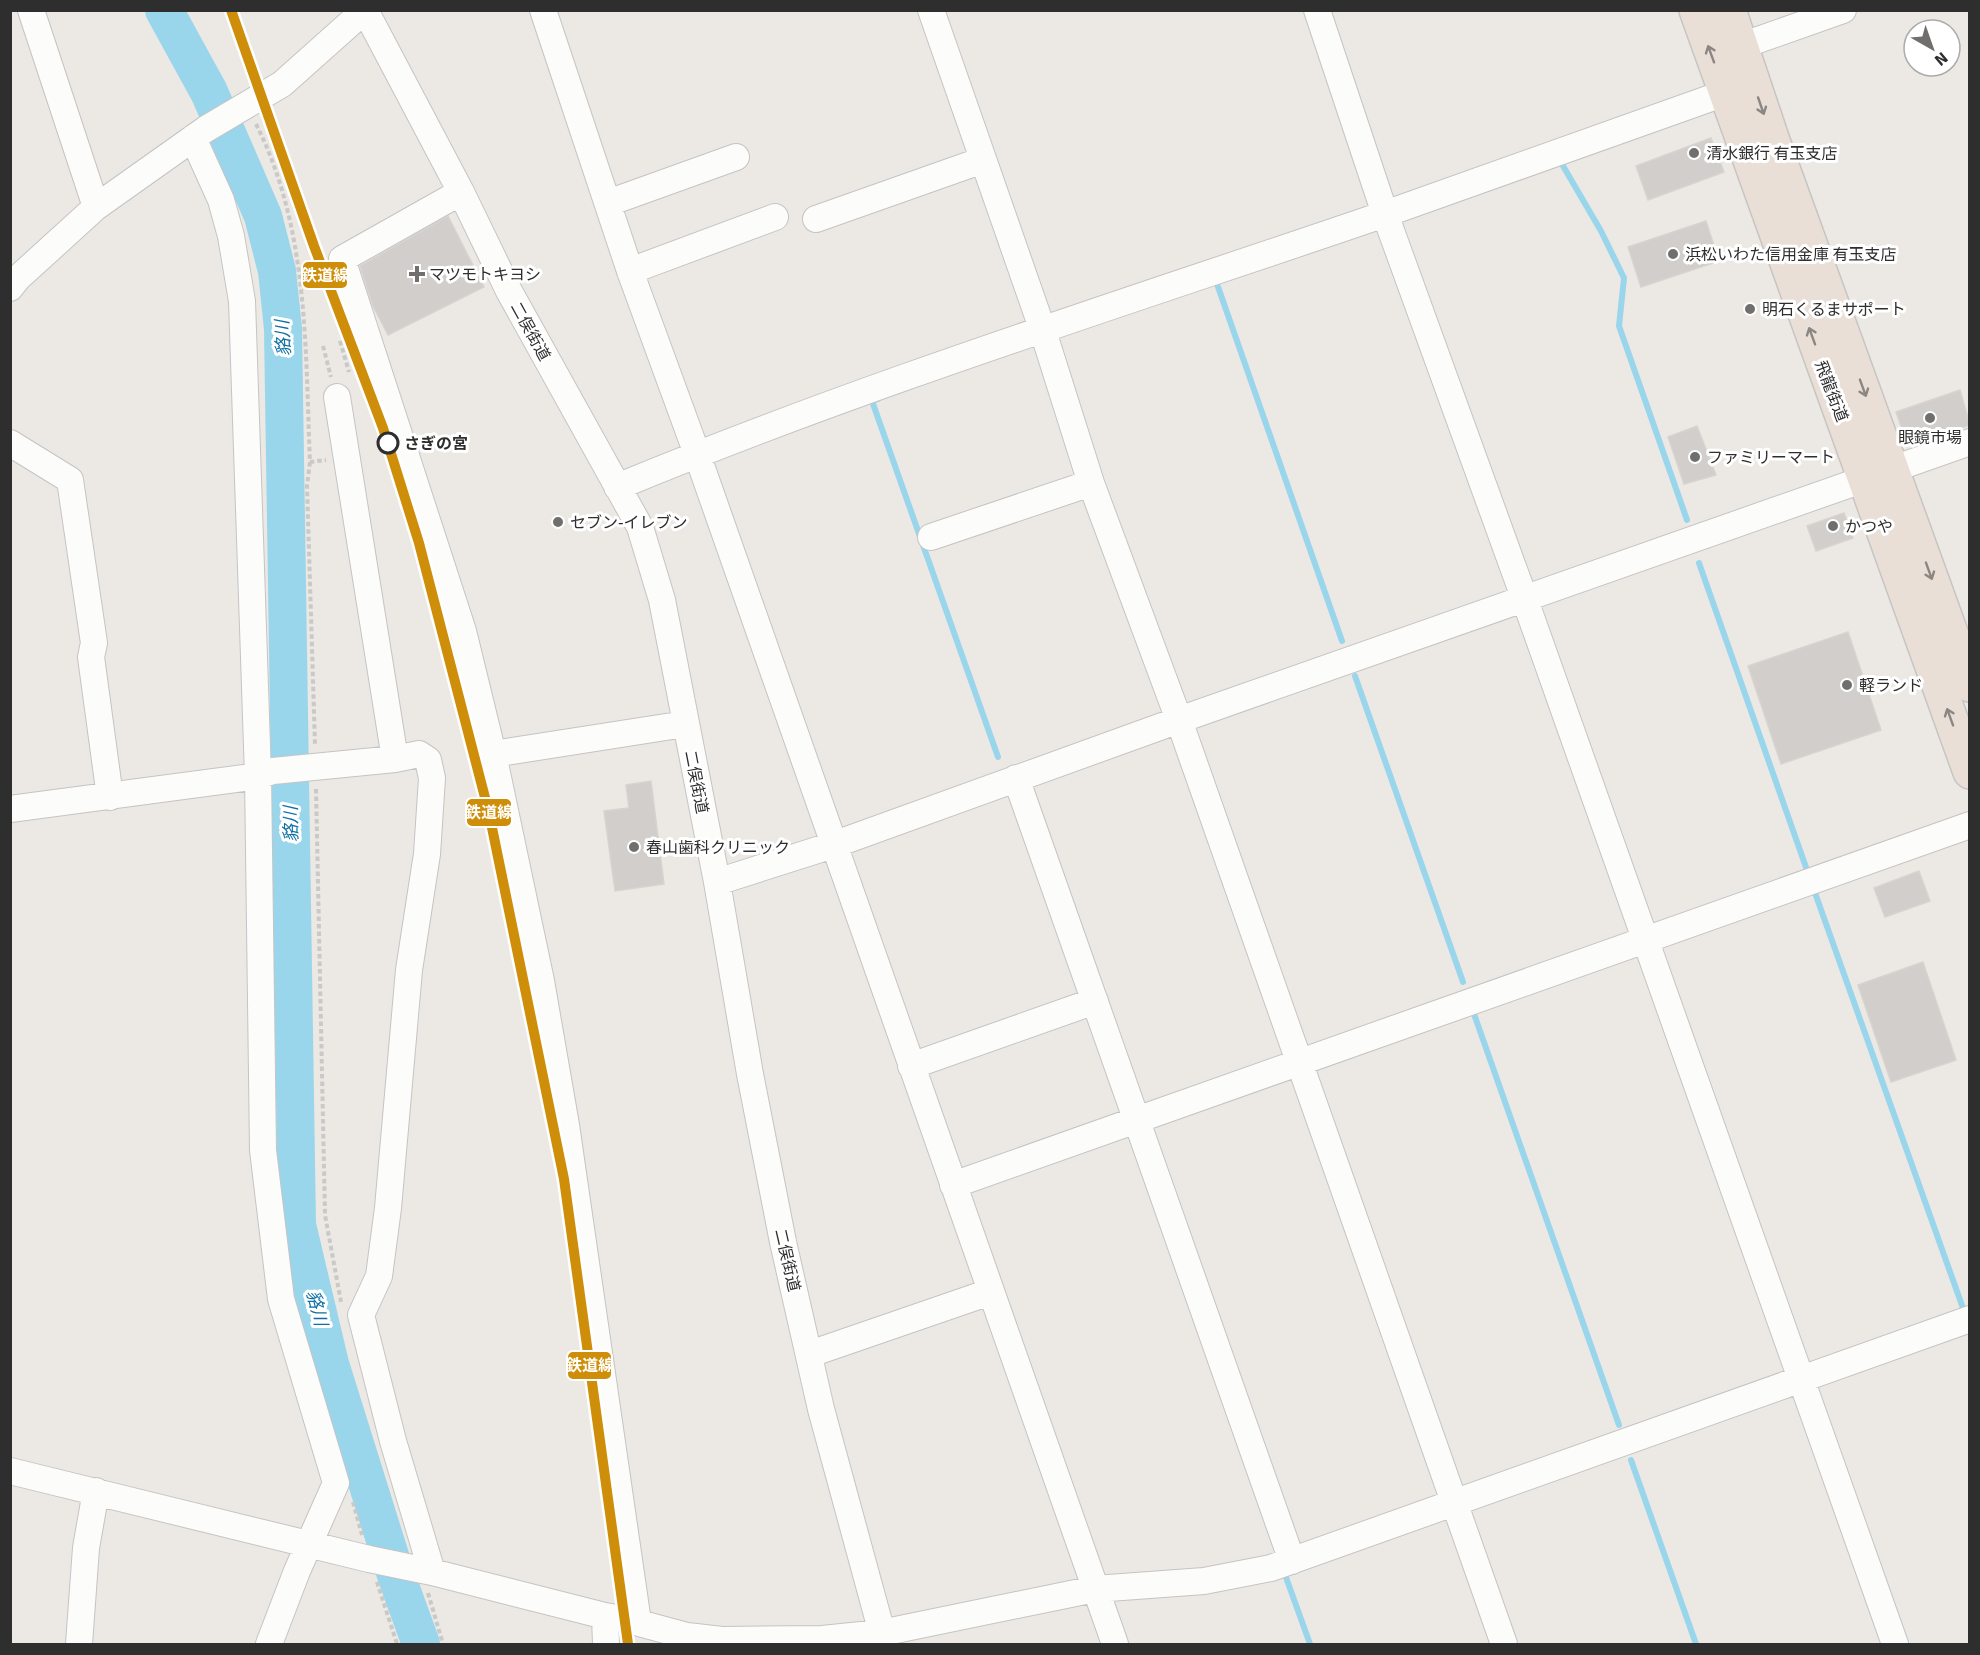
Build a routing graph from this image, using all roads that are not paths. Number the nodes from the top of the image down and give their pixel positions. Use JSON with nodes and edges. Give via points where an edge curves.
{"nodes":[{"id":1,"x":31,"y":10,"type":"edge"},
{"id":2,"x":543,"y":10,"type":"edge"},
{"id":3,"x":931,"y":10,"type":"edge"},
{"id":4,"x":1317,"y":10,"type":"edge"},
{"id":5,"x":1696,"y":10,"type":"edge"},
{"id":6,"x":1729,"y":10,"type":"edge"},
{"id":7,"x":1843,"y":10,"type":"edge"},
{"id":8,"x":365,"y":11,"type":"edge"},
{"id":9,"x":1741,"y":46,"type":"junction"},
{"id":10,"x":1725,"y":93,"type":"junction"},
{"id":11,"x":199,"y":134,"type":"junction"},
{"id":12,"x":736,"y":157,"type":"dead end"},
{"id":13,"x":983,"y":160,"type":"junction"},
{"id":14,"x":461,"y":192,"type":"junction"},
{"id":15,"x":608,"y":203,"type":"junction"},
{"id":16,"x":96,"y":207,"type":"junction"},
{"id":17,"x":1385,"y":214,"type":"junction"},
{"id":18,"x":775,"y":217,"type":"dead end"},
{"id":19,"x":816,"y":219,"type":"dead end"},
{"id":20,"x":630,"y":272,"type":"junction"},
{"id":21,"x":10,"y":288,"type":"edge"},
{"id":22,"x":1042,"y":328,"type":"junction"},
{"id":23,"x":334,"y":386,"type":"road end"},
{"id":24,"x":1970,"y":442,"type":"edge"},
{"id":25,"x":10,"y":443,"type":"edge"},
{"id":26,"x":697,"y":454,"type":"junction"},
{"id":27,"x":1878,"y":474,"type":"junction"},
{"id":28,"x":1091,"y":483,"type":"junction"},
{"id":29,"x":617,"y":488,"type":"junction"},
{"id":30,"x":931,"y":537,"type":"dead end"},
{"id":31,"x":1525,"y":600,"type":"junction"},
{"id":32,"x":1970,"y":685,"type":"edge"},
{"id":33,"x":1179,"y":720,"type":"junction"},
{"id":34,"x":685,"y":724,"type":"junction"},
{"id":35,"x":493,"y":754,"type":"junction"},
{"id":36,"x":395,"y":759,"type":"junction"},
{"id":37,"x":1970,"y":772,"type":"edge"},
{"id":38,"x":265,"y":773,"type":"junction"},
{"id":39,"x":1016,"y":778,"type":"junction"},
{"id":40,"x":110,"y":797,"type":"junction"},
{"id":41,"x":10,"y":810,"type":"edge"},
{"id":42,"x":1970,"y":825,"type":"edge"},
{"id":43,"x":832,"y":845,"type":"junction"},
{"id":44,"x":717,"y":882,"type":"junction"},
{"id":45,"x":1644,"y":941,"type":"junction"},
{"id":46,"x":1087,"y":1004,"type":"junction"},
{"id":47,"x":1299,"y":1061,"type":"junction"},
{"id":48,"x":911,"y":1066,"type":"junction"},
{"id":49,"x":1137,"y":1119,"type":"junction"},
{"id":50,"x":953,"y":1185,"type":"junction"},
{"id":51,"x":990,"y":1292,"type":"junction"},
{"id":52,"x":1970,"y":1319,"type":"edge"},
{"id":53,"x":810,"y":1354,"type":"junction"},
{"id":54,"x":1801,"y":1378,"type":"junction"},
{"id":55,"x":10,"y":1471,"type":"edge"},
{"id":56,"x":96,"y":1491,"type":"junction"},
{"id":57,"x":1454,"y":1504,"type":"junction"},
{"id":58,"x":309,"y":1543,"type":"junction"},
{"id":59,"x":1284,"y":1563,"type":"junction"},
{"id":60,"x":421,"y":1570,"type":"junction"},
{"id":61,"x":1095,"y":1589,"type":"junction"},
{"id":62,"x":605,"y":1616,"type":"junction"},
{"id":63,"x":638,"y":1622,"type":"junction"},
{"id":64,"x":883,"y":1639,"type":"edge"},
{"id":65,"x":79,"y":1644,"type":"edge"},
{"id":66,"x":269,"y":1644,"type":"edge"},
{"id":67,"x":606,"y":1644,"type":"edge"},
{"id":68,"x":1115,"y":1644,"type":"edge"},
{"id":69,"x":1504,"y":1644,"type":"edge"},
{"id":70,"x":1895,"y":1644,"type":"edge"}],
"edges":[{"from":1,"to":16,"type":"street"},
{"from":2,"to":15,"type":"street"},
{"from":3,"to":13,"type":"street"},
{"from":4,"to":17,"type":"street"},
{"from":10,"to":5,"type":"highway","name":"飛龍街道","one_way":true},
{"from":6,"to":9,"type":"highway","name":"飛龍街道"},
{"from":7,"to":9,"type":"street"},
{"from":8,"to":11,"type":"street","via":[[304,67]]},
{"from":8,"to":14,"type":"street","name":"二俣街道"},
{"from":9,"to":27,"type":"highway","name":"飛龍街道","one_way":true},
{"from":10,"to":17,"type":"street"},
{"from":27,"to":10,"type":"highway","name":"飛龍街道","one_way":true},
{"from":11,"to":16,"type":"street"},
{"from":11,"to":38,"type":"street","via":[[231,236],[242,301]]},
{"from":12,"to":15,"type":"street"},
{"from":13,"to":19,"type":"street"},
{"from":13,"to":22,"type":"street"},
{"from":14,"to":29,"type":"street","name":"二俣街道","via":[[509,291]]},
{"from":14,"to":35,"type":"street","via":[[342,258],[462,631]]},
{"from":15,"to":20,"type":"street"},
{"from":16,"to":21,"type":"street"},
{"from":17,"to":22,"type":"street"},
{"from":17,"to":31,"type":"street"},
{"from":18,"to":20,"type":"street"},
{"from":20,"to":26,"type":"street"},
{"from":22,"to":26,"type":"street"},
{"from":22,"to":28,"type":"street"},
{"from":23,"to":36,"type":"street"},
{"from":24,"to":27,"type":"street"},
{"from":25,"to":40,"type":"street","via":[[70,480],[94,643],[91,657]]},
{"from":26,"to":29,"type":"street"},
{"from":26,"to":43,"type":"street"},
{"from":27,"to":31,"type":"street"},
{"from":27,"to":32,"type":"highway","name":"飛龍街道","one_way":true},
{"from":37,"to":27,"type":"highway","name":"飛龍街道","one_way":true},
{"from":28,"to":30,"type":"street"},
{"from":28,"to":33,"type":"street"},
{"from":29,"to":34,"type":"street","name":"二俣街道","via":[[640,527],[659,590]]},
{"from":31,"to":33,"type":"street"},
{"from":31,"to":45,"type":"street"},
{"from":33,"to":39,"type":"street"},
{"from":33,"to":47,"type":"street"},
{"from":34,"to":35,"type":"street"},
{"from":34,"to":44,"type":"street","name":"二俣街道"},
{"from":35,"to":63,"type":"street","via":[[541,981],[566,1125]]},
{"from":36,"to":38,"type":"street"},
{"from":36,"to":60,"type":"street","via":[[419,754],[428,760],[432,778],[427,854],[409,970],[379,1276],[361,1316]]},
{"from":38,"to":40,"type":"street"},
{"from":38,"to":58,"type":"street","via":[[263,1150],[281,1299],[336,1483]]},
{"from":39,"to":43,"type":"street"},
{"from":39,"to":46,"type":"street"},
{"from":40,"to":41,"type":"street"},
{"from":42,"to":45,"type":"street"},
{"from":43,"to":44,"type":"street"},
{"from":43,"to":48,"type":"street"},
{"from":44,"to":53,"type":"street","name":"二俣街道","via":[[766,1152]]},
{"from":45,"to":47,"type":"street"},
{"from":45,"to":54,"type":"street"},
{"from":46,"to":48,"type":"street"},
{"from":46,"to":49,"type":"street"},
{"from":47,"to":49,"type":"street"},
{"from":47,"to":57,"type":"street"},
{"from":48,"to":50,"type":"street"},
{"from":49,"to":50,"type":"street"},
{"from":49,"to":59,"type":"street"},
{"from":50,"to":51,"type":"street"},
{"from":51,"to":53,"type":"street"},
{"from":51,"to":61,"type":"street"},
{"from":52,"to":54,"type":"street"},
{"from":53,"to":64,"type":"street","name":"二俣街道"},
{"from":54,"to":57,"type":"street"},
{"from":54,"to":70,"type":"street"},
{"from":55,"to":56,"type":"street"},
{"from":56,"to":58,"type":"street"},
{"from":56,"to":65,"type":"street","via":[[86,1548]]},
{"from":57,"to":59,"type":"street"},
{"from":57,"to":69,"type":"street"},
{"from":58,"to":60,"type":"street"},
{"from":58,"to":66,"type":"street"},
{"from":59,"to":61,"type":"street","via":[[1203,1581]]},
{"from":60,"to":62,"type":"street"},
{"from":61,"to":64,"type":"street"},
{"from":61,"to":68,"type":"street"},
{"from":62,"to":63,"type":"street"},
{"from":62,"to":67,"type":"street"},
{"from":63,"to":64,"type":"street","via":[[687,1636],[722,1640]]}]}
